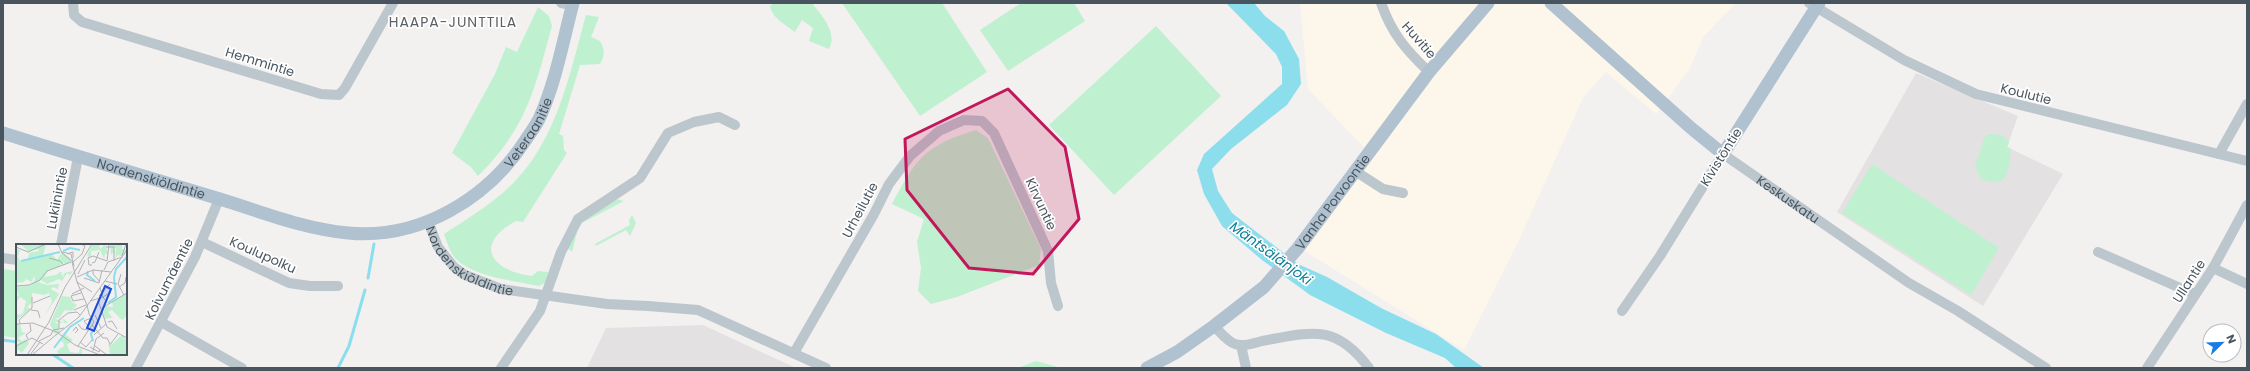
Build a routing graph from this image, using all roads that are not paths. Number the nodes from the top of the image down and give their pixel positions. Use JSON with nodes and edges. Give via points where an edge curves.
{"nodes":[{"id":1,"x":73,"y":3,"type":"edge"},
{"id":2,"x":393,"y":3,"type":"edge"},
{"id":3,"x":1381,"y":3,"type":"edge"},
{"id":4,"x":1488,"y":3,"type":"edge"},
{"id":5,"x":1551,"y":3,"type":"edge"},
{"id":6,"x":569,"y":4,"type":"edge"},
{"id":7,"x":1815,"y":4,"type":"edge"},
{"id":8,"x":1429,"y":72,"type":"junction"},
{"id":9,"x":2247,"y":104,"type":"edge"},
{"id":10,"x":982,"y":121,"type":"joint"},
{"id":11,"x":735,"y":125,"type":"dead end"},
{"id":12,"x":3,"y":133,"type":"edge"},
{"id":13,"x":1723,"y":154,"type":"junction"},
{"id":14,"x":2219,"y":154,"type":"junction"},
{"id":15,"x":78,"y":157,"type":"junction"},
{"id":16,"x":2247,"y":161,"type":"edge"},
{"id":17,"x":1355,"y":171,"type":"junction"},
{"id":18,"x":1403,"y":194,"type":"dead end"},
{"id":19,"x":219,"y":199,"type":"junction"},
{"id":20,"x":2247,"y":205,"type":"edge"},
{"id":21,"x":428,"y":221,"type":"junction"},
{"id":22,"x":202,"y":242,"type":"junction"},
{"id":23,"x":61,"y":244,"type":"edge"},
{"id":24,"x":2098,"y":252,"type":"dead end"},
{"id":25,"x":3,"y":258,"type":"edge"},
{"id":26,"x":16,"y":260,"type":"edge"},
{"id":27,"x":2213,"y":268,"type":"junction"},
{"id":28,"x":2247,"y":284,"type":"edge"},
{"id":29,"x":338,"y":286,"type":"dead end"},
{"id":30,"x":2194,"y":294,"type":"junction"},
{"id":31,"x":546,"y":296,"type":"junction"},
{"id":32,"x":1058,"y":306,"type":"dead end"},
{"id":33,"x":1622,"y":311,"type":"dead end"},
{"id":34,"x":161,"y":322,"type":"junction"},
{"id":35,"x":1214,"y":326,"type":"junction"},
{"id":36,"x":1241,"y":345,"type":"junction"},
{"id":37,"x":794,"y":353,"type":"junction"},
{"id":38,"x":2151,"y":367,"type":"edge"},
{"id":39,"x":136,"y":368,"type":"edge"},
{"id":40,"x":242,"y":368,"type":"edge"},
{"id":41,"x":501,"y":368,"type":"edge"},
{"id":42,"x":826,"y":368,"type":"edge"},
{"id":43,"x":1146,"y":368,"type":"edge"},
{"id":44,"x":1246,"y":368,"type":"edge"},
{"id":45,"x":1368,"y":368,"type":"edge"},
{"id":46,"x":2046,"y":368,"type":"edge"}],
"edges":[{"from":1,"to":2,"type":"street","name":"Hemmintie","via":[[74,15],[82,22],[332,96],[339,95],[345,88]]},
{"from":3,"to":8,"type":"street","name":"Huvitie","via":[[1390,28]]},
{"from":4,"to":8,"type":"main road","name":"Vanha Porvoontie"},
{"from":5,"to":13,"type":"main road","name":"Keskuskatu"},
{"from":6,"to":21,"type":"main road","name":"Veteraanitie","via":[[550,89],[540,118],[508,164],[483,190]]},
{"from":7,"to":13,"type":"main road","name":"Kivistöntie"},
{"from":7,"to":14,"type":"street","name":"Koulutie","via":[[1904,60],[1976,94]]},
{"from":8,"to":17,"type":"main road","name":"Vanha Porvoontie"},
{"from":9,"to":14,"type":"street"},
{"from":10,"to":32,"type":"street","name":"Kirvuntie","via":[[994,133],[1048,251],[1051,283]]},
{"from":10,"to":37,"type":"street","name":"Urheilutie","via":[[964,120],[950,124],[925,141],[896,172]]},
{"from":11,"to":31,"type":"street","via":[[719,117],[694,122],[668,133],[640,178],[578,219],[561,252]]},
{"from":12,"to":15,"type":"main road","name":"Nordenskiöldintie"},
{"from":13,"to":33,"type":"street","name":"Kivistöntie","via":[[1660,256]]},
{"from":13,"to":46,"type":"street","name":"Keskuskatu","via":[[1909,283],[1958,311]]},
{"from":14,"to":16,"type":"street","name":"Koulutie"},
{"from":15,"to":19,"type":"main road","name":"Nordenskiöldintie"},
{"from":15,"to":23,"type":"street","name":"Lukiinintie"},
{"from":17,"to":18,"type":"street","via":[[1383,189]]},
{"from":17,"to":35,"type":"main road","name":"Vanha Porvoontie","via":[[1298,248],[1264,287]]},
{"from":19,"to":21,"type":"main road","name":"Nordenskiöldintie","via":[[285,220],[351,233],[405,228]]},
{"from":19,"to":22,"type":"street","name":"Koivumäentie"},
{"from":20,"to":27,"type":"street","name":"Ullantie"},
{"from":21,"to":31,"type":"street","name":"Nordenskiöldintie","via":[[444,257],[465,275],[501,289]]},
{"from":22,"to":29,"type":"street","name":"Koulupolku","via":[[289,283]]},
{"from":22,"to":34,"type":"street","name":"Koivumäentie"},
{"from":24,"to":30,"type":"street"},
{"from":25,"to":26,"type":"street"},
{"from":27,"to":28,"type":"street"},
{"from":27,"to":30,"type":"street","name":"Ullantie"},
{"from":30,"to":38,"type":"street","name":"Ullantie"},
{"from":31,"to":37,"type":"street","name":"Nordenskiöldintie","via":[[607,304],[698,310]]},
{"from":31,"to":41,"type":"street","via":[[532,325]]},
{"from":34,"to":39,"type":"street","name":"Koivumäentie"},
{"from":34,"to":40,"type":"street"},
{"from":35,"to":36,"type":"street","via":[[1231,342]]},
{"from":35,"to":43,"type":"main road","name":"Vanha Porvoontie","via":[[1177,352]]},
{"from":36,"to":44,"type":"street"},
{"from":36,"to":45,"type":"street","via":[[1306,333],[1325,334],[1349,347]]},
{"from":37,"to":42,"type":"street","name":"Nordenskiöldintie"}]}
